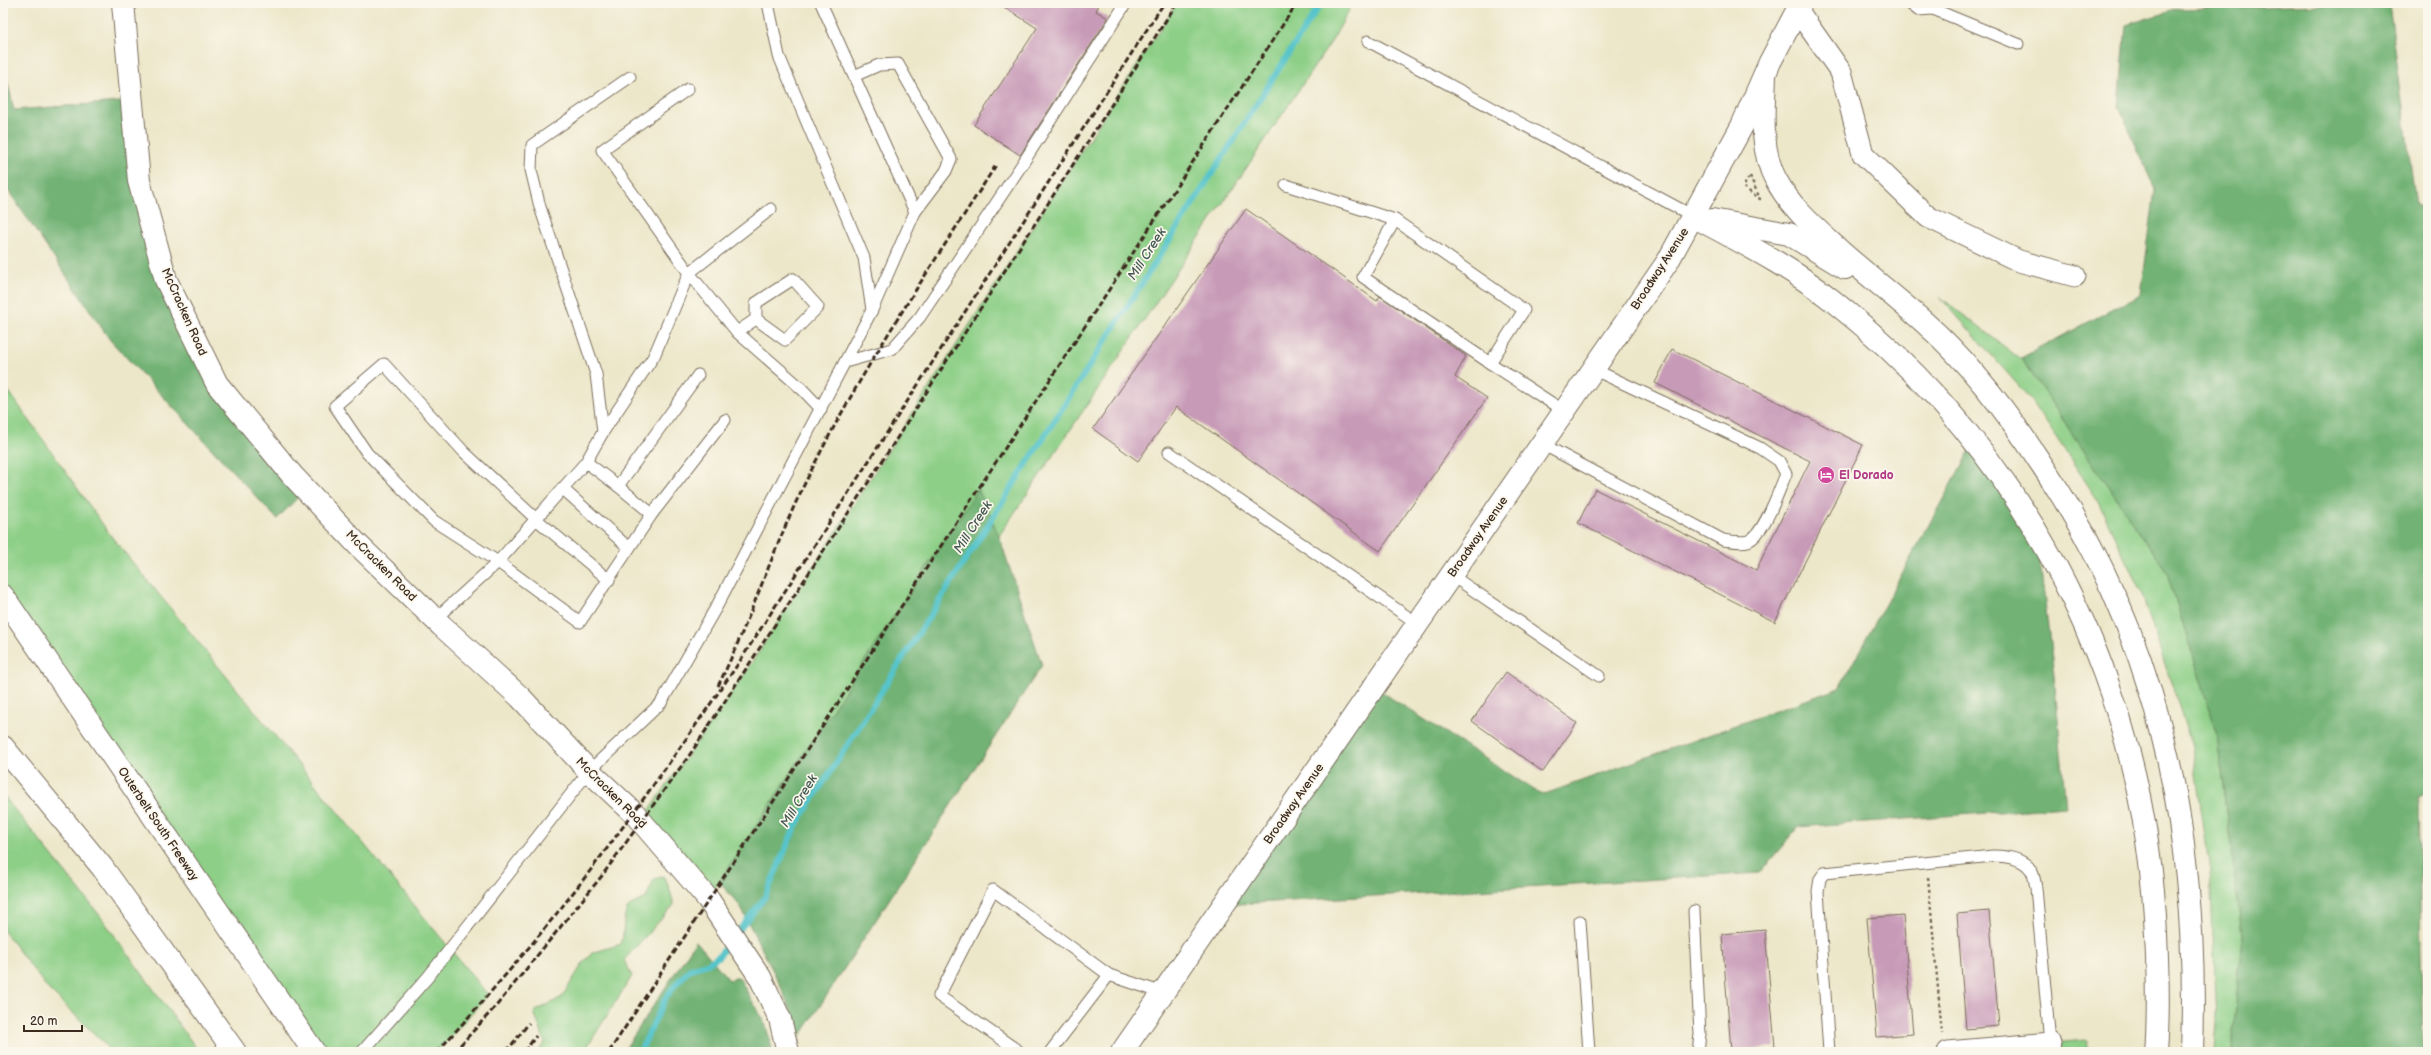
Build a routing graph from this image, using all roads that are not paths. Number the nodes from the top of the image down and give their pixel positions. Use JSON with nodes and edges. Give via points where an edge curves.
{"nodes":[{"id":1,"x":124,"y":3,"type":"edge"},
{"id":2,"x":768,"y":3,"type":"edge"},
{"id":3,"x":821,"y":3,"type":"edge"},
{"id":4,"x":1126,"y":3,"type":"edge"},
{"id":5,"x":1909,"y":3,"type":"edge"},
{"id":6,"x":1935,"y":6,"type":"edge"},
{"id":7,"x":1800,"y":7,"type":"edge"},
{"id":8,"x":1368,"y":41,"type":"dead end"},
{"id":9,"x":2018,"y":44,"type":"dead end"},
{"id":10,"x":1765,"y":75,"type":"junction"},
{"id":11,"x":854,"y":76,"type":"junction"},
{"id":12,"x":630,"y":77,"type":"dead end"},
{"id":13,"x":688,"y":89,"type":"dead end"},
{"id":14,"x":1286,"y":185,"type":"dead end"},
{"id":15,"x":771,"y":209,"type":"dead end"},
{"id":16,"x":915,"y":212,"type":"junction"},
{"id":17,"x":1694,"y":216,"type":"junction"},
{"id":18,"x":1395,"y":220,"type":"junction"},
{"id":19,"x":689,"y":272,"type":"junction"},
{"id":20,"x":2075,"y":276,"type":"dead end"},
{"id":21,"x":1875,"y":282,"type":"junction"},
{"id":22,"x":872,"y":310,"type":"junction"},
{"id":23,"x":756,"y":319,"type":"junction"},
{"id":24,"x":737,"y":332,"type":"junction"},
{"id":25,"x":845,"y":362,"type":"junction"},
{"id":26,"x":1490,"y":363,"type":"junction"},
{"id":27,"x":1594,"y":369,"type":"junction"},
{"id":28,"x":698,"y":375,"type":"dead end"},
{"id":29,"x":821,"y":409,"type":"junction"},
{"id":30,"x":1564,"y":411,"type":"junction"},
{"id":31,"x":725,"y":420,"type":"dead end"},
{"id":32,"x":603,"y":432,"type":"junction"},
{"id":33,"x":1542,"y":444,"type":"junction"},
{"id":34,"x":1169,"y":452,"type":"dead end"},
{"id":35,"x":586,"y":462,"type":"junction"},
{"id":36,"x":618,"y":486,"type":"junction"},
{"id":37,"x":562,"y":488,"type":"junction"},
{"id":38,"x":652,"y":514,"type":"junction"},
{"id":39,"x":536,"y":518,"type":"junction"},
{"id":40,"x":630,"y":548,"type":"junction"},
{"id":41,"x":498,"y":562,"type":"junction"},
{"id":42,"x":1451,"y":575,"type":"junction"},
{"id":43,"x":608,"y":580,"type":"junction"},
{"id":44,"x":6,"y":606,"type":"edge"},
{"id":45,"x":435,"y":620,"type":"junction"},
{"id":46,"x":1418,"y":624,"type":"junction"},
{"id":47,"x":1600,"y":676,"type":"dead end"},
{"id":48,"x":3,"y":747,"type":"edge"},
{"id":49,"x":589,"y":771,"type":"junction"},
{"id":50,"x":1694,"y":911,"type":"dead end"},
{"id":51,"x":1580,"y":921,"type":"dead end"},
{"id":52,"x":1109,"y":975,"type":"junction"},
{"id":53,"x":1163,"y":993,"type":"junction"},
{"id":54,"x":2050,"y":1043,"type":"joint"},
{"id":55,"x":1946,"y":1046,"type":"edge"},
{"id":56,"x":235,"y":1052,"type":"edge"},
{"id":57,"x":314,"y":1052,"type":"edge"},
{"id":58,"x":362,"y":1052,"type":"edge"},
{"id":59,"x":788,"y":1052,"type":"edge"},
{"id":60,"x":1020,"y":1052,"type":"edge"},
{"id":61,"x":1050,"y":1052,"type":"edge"},
{"id":62,"x":1122,"y":1052,"type":"edge"},
{"id":63,"x":1589,"y":1052,"type":"edge"},
{"id":64,"x":1698,"y":1052,"type":"edge"},
{"id":65,"x":1829,"y":1052,"type":"edge"},
{"id":66,"x":2156,"y":1052,"type":"edge"},
{"id":67,"x":2192,"y":1052,"type":"edge"}],
"edges":[{"from":1,"to":45,"type":"main road","name":"McCracken Road","via":[[139,181],[166,280],[217,384],[292,474],[357,544]]},
{"from":2,"to":22,"type":"lane","via":[[779,56],[864,258]]},
{"from":3,"to":11,"type":"lane"},
{"from":4,"to":25,"type":"lane","via":[[920,317],[892,349]]},
{"from":5,"to":6,"type":"lane","via":[[1918,10]]},
{"from":6,"to":9,"type":"lane"},
{"from":7,"to":10,"type":"main road","name":"Broadway Avenue"},
{"from":7,"to":20,"type":"street","via":[[1841,72],[1864,154],[1928,217],[2019,261]]},
{"from":8,"to":17,"type":"lane"},
{"from":10,"to":17,"type":"main road","name":"Broadway Avenue","via":[[1742,126]]},
{"from":10,"to":21,"type":"main road","via":[[1766,148],[1774,177],[1807,223]]},
{"from":11,"to":16,"type":"lane"},
{"from":11,"to":16,"type":"lane","via":[[879,65],[898,64],[951,159],[946,170]]},
{"from":12,"to":32,"type":"lane","via":[[532,145],[531,170],[540,206],[596,374]]},
{"from":13,"to":19,"type":"lane","via":[[602,150]]},
{"from":14,"to":18,"type":"lane"},
{"from":15,"to":19,"type":"lane"},
{"from":16,"to":22,"type":"lane"},
{"from":17,"to":21,"type":"main road","via":[[1789,234],[1842,267]]},
{"from":17,"to":27,"type":"main road","name":"Broadway Avenue","via":[[1668,261]]},
{"from":17,"to":66,"type":"main road","via":[[1766,256],[1832,300],[1886,347],[1929,388],[1965,428],[1996,468],[2036,530],[2090,634],[2114,699],[2132,760],[2147,833],[2155,900],[2158,976]]},
{"from":18,"to":26,"type":"lane","via":[[1363,277]]},
{"from":18,"to":26,"type":"lane","via":[[1524,310]]},
{"from":19,"to":24,"type":"lane"},
{"from":19,"to":32,"type":"lane","via":[[654,356]]},
{"from":21,"to":67,"type":"main road","via":[[1927,324],[1966,365],[2009,418],[2061,494],[2089,544],[2139,652],[2172,766],[2181,824],[2191,902],[2194,991]]},
{"from":22,"to":25,"type":"lane"},
{"from":23,"to":23,"type":"lane","via":[[785,340],[818,307],[793,279],[756,303]]},
{"from":23,"to":24,"type":"lane"},
{"from":24,"to":29,"type":"lane"},
{"from":25,"to":29,"type":"lane"},
{"from":26,"to":30,"type":"lane"},
{"from":27,"to":30,"type":"main road","name":"Broadway Avenue"},
{"from":27,"to":33,"type":"lane","via":[[1760,448],[1779,461],[1786,474],[1760,531],[1749,540],[1723,540]]},
{"from":28,"to":36,"type":"lane"},
{"from":29,"to":49,"type":"lane","via":[[718,604],[661,704]]},
{"from":30,"to":33,"type":"main road","name":"Broadway Avenue"},
{"from":31,"to":38,"type":"lane"},
{"from":32,"to":35,"type":"lane"},
{"from":33,"to":42,"type":"main road","name":"Broadway Avenue"},
{"from":34,"to":46,"type":"lane"},
{"from":35,"to":36,"type":"lane"},
{"from":35,"to":37,"type":"lane"},
{"from":36,"to":38,"type":"lane"},
{"from":37,"to":39,"type":"lane"},
{"from":37,"to":40,"type":"lane"},
{"from":38,"to":40,"type":"lane"},
{"from":39,"to":41,"type":"lane"},
{"from":39,"to":41,"type":"lane","via":[[464,452],[384,364],[335,406],[367,453],[434,521]]},
{"from":39,"to":43,"type":"lane"},
{"from":40,"to":43,"type":"lane"},
{"from":41,"to":43,"type":"lane","via":[[580,622]]},
{"from":41,"to":45,"type":"lane"},
{"from":42,"to":46,"type":"main road","name":"Broadway Avenue"},
{"from":42,"to":47,"type":"lane"},
{"from":44,"to":57,"type":"main road","name":"Outerbelt South Freeway"},
{"from":45,"to":49,"type":"main road","name":"McCracken Road","via":[[520,697]]},
{"from":46,"to":53,"type":"main road","name":"Broadway Avenue"},
{"from":48,"to":56,"type":"main road","via":[[102,867]]},
{"from":49,"to":58,"type":"lane","via":[[428,977]]},
{"from":49,"to":59,"type":"main road","name":"McCracken Road","via":[[634,813],[708,899],[751,962],[777,1013]]},
{"from":50,"to":64,"type":"lane","via":[[1700,1034]]},
{"from":51,"to":63,"type":"lane"},
{"from":52,"to":53,"type":"lane"},
{"from":52,"to":60,"type":"lane","via":[[993,890],[939,996]]},
{"from":52,"to":61,"type":"lane"},
{"from":53,"to":62,"type":"main road","name":"Broadway Avenue"},
{"from":54,"to":55,"type":"street"},
{"from":54,"to":65,"type":"lane","via":[[2036,888],[2031,870],[2020,861],[2007,856],[1824,873],[1818,891]]}]}
